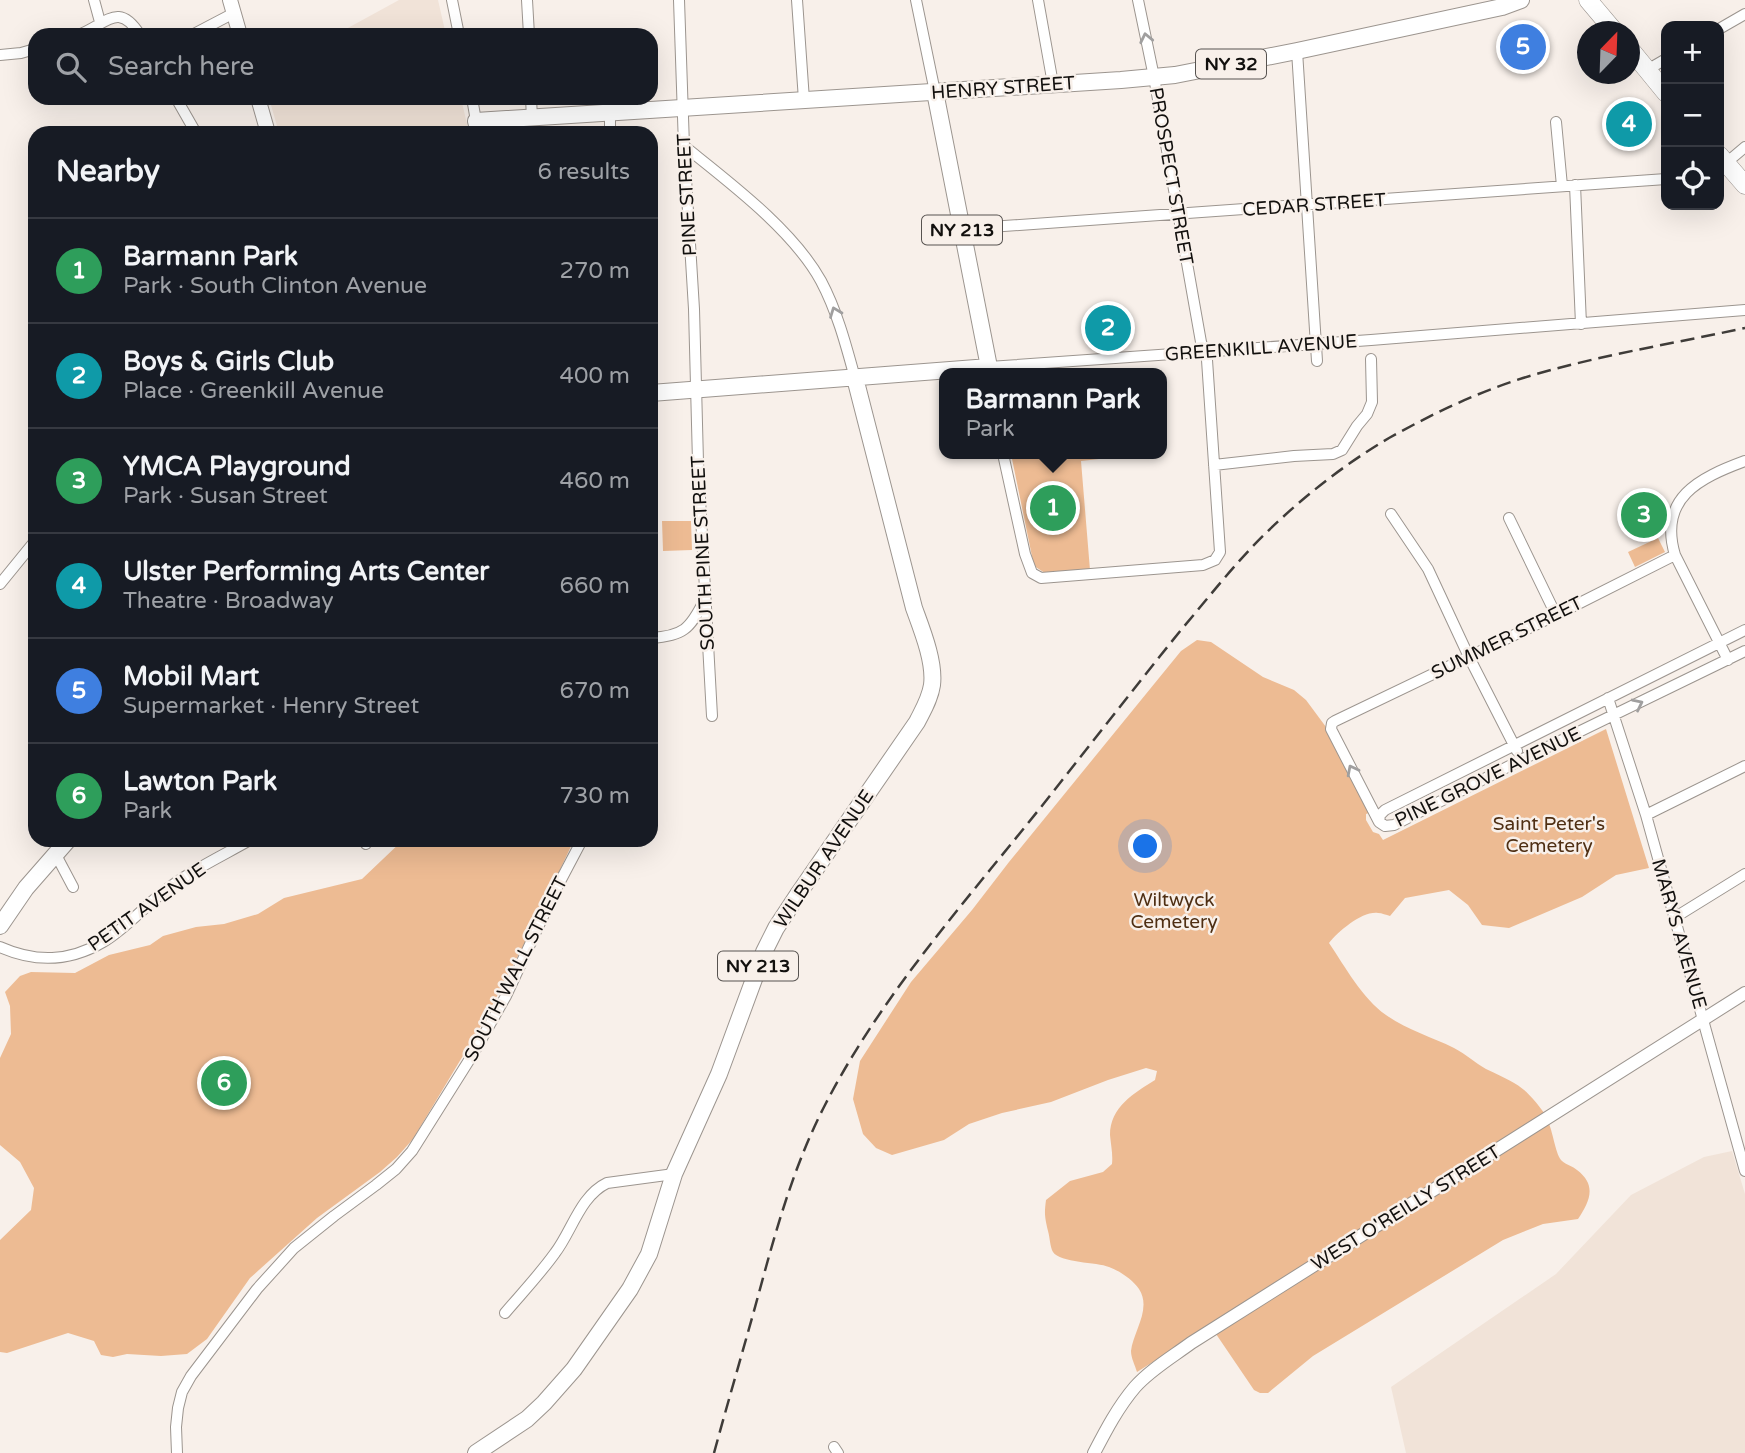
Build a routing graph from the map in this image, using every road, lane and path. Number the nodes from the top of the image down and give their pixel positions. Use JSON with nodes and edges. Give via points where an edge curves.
{"nodes":[{"id":1,"x":94,"y":0,"type":"edge"},
{"id":2,"x":452,"y":0,"type":"edge"},
{"id":3,"x":527,"y":0,"type":"edge"},
{"id":4,"x":679,"y":0,"type":"edge"},
{"id":5,"x":797,"y":0,"type":"edge"},
{"id":6,"x":916,"y":0,"type":"edge"},
{"id":7,"x":1038,"y":0,"type":"edge"},
{"id":8,"x":1138,"y":0,"type":"edge"},
{"id":9,"x":1521,"y":0,"type":"edge"},
{"id":10,"x":1588,"y":0,"type":"edge"},
{"id":11,"x":232,"y":7,"type":"edge"},
{"id":12,"x":1745,"y":15,"type":"edge"},
{"id":13,"x":1606,"y":21,"type":"edge"},
{"id":14,"x":100,"y":22,"type":"junction"},
{"id":15,"x":1724,"y":26,"type":"edge"},
{"id":16,"x":90,"y":28,"type":"edge"},
{"id":17,"x":136,"y":28,"type":"edge"},
{"id":18,"x":202,"y":28,"type":"edge"},
{"id":19,"x":238,"y":28,"type":"edge"},
{"id":20,"x":458,"y":28,"type":"edge"},
{"id":21,"x":528,"y":28,"type":"edge"},
{"id":22,"x":28,"y":51,"type":"edge"},
{"id":23,"x":1297,"y":51,"type":"junction"},
{"id":24,"x":0,"y":55,"type":"edge"},
{"id":25,"x":1640,"y":62,"type":"edge"},
{"id":26,"x":1661,"y":62,"type":"edge"},
{"id":27,"x":1647,"y":70,"type":"junction"},
{"id":28,"x":1154,"y":77,"type":"junction"},
{"id":29,"x":1053,"y":84,"type":"junction"},
{"id":30,"x":1661,"y":87,"type":"edge"},
{"id":31,"x":935,"y":92,"type":"junction"},
{"id":32,"x":804,"y":100,"type":"junction"},
{"id":33,"x":180,"y":105,"type":"edge"},
{"id":34,"x":260,"y":105,"type":"edge"},
{"id":35,"x":473,"y":105,"type":"edge"},
{"id":36,"x":531,"y":105,"type":"edge"},
{"id":37,"x":683,"y":108,"type":"junction"},
{"id":38,"x":610,"y":113,"type":"junction"},
{"id":39,"x":1556,"y":122,"type":"dead end"},
{"id":40,"x":532,"y":125,"type":"edge"},
{"id":41,"x":192,"y":126,"type":"edge"},
{"id":42,"x":266,"y":126,"type":"edge"},
{"id":43,"x":478,"y":126,"type":"edge"},
{"id":44,"x":505,"y":126,"type":"edge"},
{"id":45,"x":610,"y":126,"type":"edge"},
{"id":46,"x":684,"y":146,"type":"junction"},
{"id":47,"x":1745,"y":147,"type":"edge"},
{"id":48,"x":1724,"y":160,"type":"edge"},
{"id":49,"x":1724,"y":165,"type":"edge"},
{"id":50,"x":1661,"y":179,"type":"edge"},
{"id":51,"x":1575,"y":185,"type":"junction"},
{"id":52,"x":1745,"y":185,"type":"edge"},
{"id":53,"x":1562,"y":186,"type":"junction"},
{"id":54,"x":1306,"y":206,"type":"junction"},
{"id":55,"x":1178,"y":215,"type":"junction"},
{"id":56,"x":962,"y":229,"type":"junction"},
{"id":57,"x":1745,"y":310,"type":"edge"},
{"id":58,"x":1581,"y":324,"type":"junction"},
{"id":59,"x":1315,"y":344,"type":"junction"},
{"id":60,"x":1205,"y":352,"type":"junction"},
{"id":61,"x":1371,"y":359,"type":"dead end"},
{"id":62,"x":1317,"y":361,"type":"dead end"},
{"id":63,"x":989,"y":368,"type":"edge"},
{"id":64,"x":1013,"y":368,"type":"edge"},
{"id":65,"x":939,"y":373,"type":"edge"},
{"id":66,"x":855,"y":378,"type":"junction"},
{"id":67,"x":696,"y":389,"type":"junction"},
{"id":68,"x":658,"y":392,"type":"edge"},
{"id":69,"x":1004,"y":459,"type":"edge"},
{"id":70,"x":1745,"y":461,"type":"edge"},
{"id":71,"x":1214,"y":465,"type":"junction"},
{"id":72,"x":1391,"y":514,"type":"dead end"},
{"id":73,"x":1509,"y":518,"type":"dead end"},
{"id":74,"x":28,"y":550,"type":"edge"},
{"id":75,"x":1675,"y":555,"type":"junction"},
{"id":76,"x":0,"y":584,"type":"edge"},
{"id":77,"x":705,"y":598,"type":"junction"},
{"id":78,"x":1556,"y":615,"type":"junction"},
{"id":79,"x":1745,"y":630,"type":"edge"},
{"id":80,"x":658,"y":637,"type":"edge"},
{"id":81,"x":1719,"y":643,"type":"junction"},
{"id":82,"x":1745,"y":651,"type":"edge"},
{"id":83,"x":1469,"y":657,"type":"junction"},
{"id":84,"x":1728,"y":660,"type":"junction"},
{"id":85,"x":1608,"y":698,"type":"junction"},
{"id":86,"x":1615,"y":715,"type":"junction"},
{"id":87,"x":712,"y":716,"type":"dead end"},
{"id":88,"x":1514,"y":745,"type":"junction"},
{"id":89,"x":1521,"y":760,"type":"junction"},
{"id":90,"x":1745,"y":766,"type":"edge"},
{"id":91,"x":1646,"y":815,"type":"junction"},
{"id":92,"x":1379,"y":822,"type":"junction"},
{"id":93,"x":61,"y":847,"type":"edge"},
{"id":94,"x":238,"y":847,"type":"edge"},
{"id":95,"x":578,"y":847,"type":"edge"},
{"id":96,"x":55,"y":853,"type":"junction"},
{"id":97,"x":1745,"y":874,"type":"edge"},
{"id":98,"x":73,"y":887,"type":"dead end"},
{"id":99,"x":1674,"y":918,"type":"junction"},
{"id":100,"x":0,"y":926,"type":"edge"},
{"id":101,"x":0,"y":947,"type":"edge"},
{"id":102,"x":1745,"y":993,"type":"edge"},
{"id":103,"x":1704,"y":1019,"type":"junction"},
{"id":104,"x":1745,"y":1171,"type":"edge"},
{"id":105,"x":674,"y":1174,"type":"junction"},
{"id":106,"x":505,"y":1313,"type":"dead end"},
{"id":107,"x":177,"y":1453,"type":"edge"},
{"id":108,"x":476,"y":1453,"type":"edge"},
{"id":109,"x":1094,"y":1453,"type":"edge"}],
"edges":[{"from":1,"to":14,"type":"street"},
{"from":2,"to":20,"type":"street"},
{"from":3,"to":21,"type":"street"},
{"from":4,"to":37,"type":"street","name":"PINE STREET"},
{"from":5,"to":32,"type":"street"},
{"from":6,"to":31,"type":"street"},
{"from":7,"to":29,"type":"street"},
{"from":28,"to":8,"type":"street","name":"PROSPECT STREET","one_way":true},
{"from":9,"to":23,"type":"main road","name":"HENRY STREET","number":"NY 32"},
{"from":10,"to":13,"type":"highway"},
{"from":11,"to":18,"type":"street"},
{"from":11,"to":19,"type":"main road"},
{"from":12,"to":15,"type":"street"},
{"from":14,"to":16,"type":"street"},
{"from":14,"to":17,"type":"street","via":[[119,15]]},
{"from":22,"to":24,"type":"street"},
{"from":23,"to":28,"type":"main road","name":"HENRY STREET","number":"NY 32"},
{"from":23,"to":54,"type":"street"},
{"from":25,"to":27,"type":"highway"},
{"from":26,"to":27,"type":"street"},
{"from":27,"to":30,"type":"highway"},
{"from":28,"to":29,"type":"main road","name":"HENRY STREET","number":"NY 32"},
{"from":28,"to":55,"type":"street","name":"PROSPECT STREET"},
{"from":29,"to":31,"type":"main road","name":"HENRY STREET","number":"NY 32"},
{"from":31,"to":32,"type":"main road","name":"HENRY STREET","number":"NY 32"},
{"from":31,"to":56,"type":"main road","number":"NY 213"},
{"from":32,"to":37,"type":"main road","name":"HENRY STREET","number":"NY 32"},
{"from":33,"to":41,"type":"street"},
{"from":34,"to":42,"type":"main road"},
{"from":35,"to":43,"type":"street"},
{"from":36,"to":40,"type":"street"},
{"from":37,"to":38,"type":"main road","name":"HENRY STREET","number":"NY 32"},
{"from":37,"to":46,"type":"street","name":"PINE STREET"},
{"from":38,"to":40,"type":"main road","name":"HENRY STREET","number":"NY 32"},
{"from":38,"to":45,"type":"street"},
{"from":39,"to":53,"type":"street"},
{"from":40,"to":44,"type":"main road","name":"HENRY STREET","number":"NY 32"},
{"from":66,"to":46,"type":"street","one_way":true,"via":[[834,308],[800,250],[773,220]]},
{"from":46,"to":67,"type":"street","name":"PINE STREET"},
{"from":47,"to":48,"type":"street"},
{"from":49,"to":52,"type":"highway"},
{"from":50,"to":51,"type":"street","name":"CEDAR STREET"},
{"from":51,"to":53,"type":"street","name":"CEDAR STREET"},
{"from":51,"to":58,"type":"street"},
{"from":53,"to":54,"type":"street","name":"CEDAR STREET"},
{"from":54,"to":55,"type":"street","name":"CEDAR STREET"},
{"from":54,"to":59,"type":"street"},
{"from":55,"to":56,"type":"street","name":"CEDAR STREET"},
{"from":55,"to":60,"type":"street","name":"PROSPECT STREET"},
{"from":56,"to":63,"type":"main road","number":"NY 213"},
{"from":57,"to":58,"type":"street","name":"GREENKILL AVENUE"},
{"from":58,"to":59,"type":"street","name":"GREENKILL AVENUE"},
{"from":59,"to":60,"type":"street","name":"GREENKILL AVENUE"},
{"from":59,"to":62,"type":"street"},
{"from":60,"to":64,"type":"street","name":"GREENKILL AVENUE"},
{"from":60,"to":71,"type":"street","name":"PROSPECT STREET"},
{"from":61,"to":71,"type":"street","via":[[1372,402],[1342,450]]},
{"from":65,"to":66,"type":"main road","name":"GREENKILL AVENUE"},
{"from":66,"to":67,"type":"main road","name":"GREENKILL AVENUE"},
{"from":66,"to":105,"type":"main road","name":"WILBUR AVENUE","number":"NY 213","via":[[932,668],[929,700],[776,928]]},
{"from":67,"to":68,"type":"main road","name":"GREENKILL AVENUE"},
{"from":67,"to":77,"type":"street","name":"SOUTH PINE STREET"},
{"from":69,"to":71,"type":"street","name":"PROSPECT STREET","via":[[1026,554],[1032,573],[1041,578],[1203,565],[1215,560],[1220,552]]},
{"from":70,"to":75,"type":"street","via":[[1685,493],[1671,523]]},
{"from":72,"to":83,"type":"street","via":[[1428,569]]},
{"from":73,"to":78,"type":"street"},
{"from":74,"to":76,"type":"street"},
{"from":75,"to":78,"type":"street","name":"SUMMER STREET"},
{"from":75,"to":81,"type":"street"},
{"from":77,"to":80,"type":"street","via":[[687,628]]},
{"from":77,"to":87,"type":"street","name":"SOUTH PINE STREET"},
{"from":78,"to":83,"type":"street","name":"SUMMER STREET"},
{"from":79,"to":81,"type":"street","name":"PINE GROVE AVENUE"},
{"from":81,"to":84,"type":"street"},
{"from":81,"to":85,"type":"street","name":"PINE GROVE AVENUE"},
{"from":82,"to":84,"type":"street","name":"PINE GROVE AVENUE"},
{"from":83,"to":88,"type":"street"},
{"from":92,"to":83,"type":"street","name":"SUMMER STREET","one_way":true,"via":[[1332,723]]},
{"from":86,"to":84,"type":"street","name":"PINE GROVE AVENUE","one_way":true},
{"from":85,"to":86,"type":"street","name":"MARYS AVENUE"},
{"from":85,"to":88,"type":"street","name":"PINE GROVE AVENUE"},
{"from":86,"to":89,"type":"street","name":"PINE GROVE AVENUE"},
{"from":86,"to":91,"type":"street","name":"MARYS AVENUE"},
{"from":88,"to":89,"type":"street"},
{"from":88,"to":92,"type":"street","name":"PINE GROVE AVENUE","via":[[1385,810]]},
{"from":89,"to":92,"type":"street","name":"PINE GROVE AVENUE","via":[[1394,825]]},
{"from":90,"to":91,"type":"street"},
{"from":91,"to":99,"type":"street","name":"MARYS AVENUE"},
{"from":93,"to":96,"type":"main road"},
{"from":94,"to":101,"type":"street","name":"PETIT AVENUE","via":[[162,892],[114,934],[82,952],[54,959]]},
{"from":95,"to":107,"type":"street","name":"SOUTH WALL STREET","via":[[506,996],[412,1151],[396,1169],[294,1248],[191,1376],[178,1408]]},
{"from":96,"to":98,"type":"street"},
{"from":96,"to":100,"type":"main road"},
{"from":97,"to":99,"type":"street"},
{"from":99,"to":103,"type":"street","name":"MARYS AVENUE"},
{"from":102,"to":103,"type":"street","name":"WEST O'REILLY STREET"},
{"from":103,"to":104,"type":"street","name":"MARYS AVENUE"},
{"from":103,"to":109,"type":"street","name":"WEST O'REILLY STREET","via":[[1191,1343],[1136,1386]]},
{"from":105,"to":106,"type":"street","via":[[598,1187],[556,1252]]},
{"from":105,"to":108,"type":"main road","name":"WILBUR AVENUE","number":"NY 213","via":[[649,1254],[617,1311],[544,1403]]}]}
